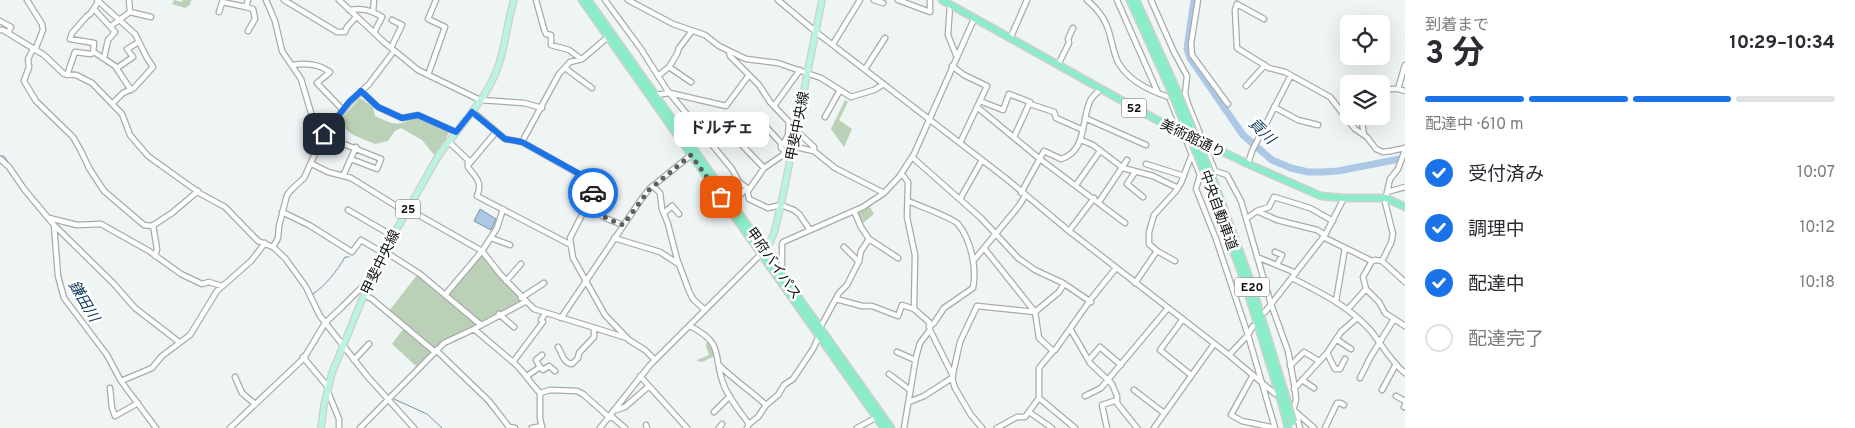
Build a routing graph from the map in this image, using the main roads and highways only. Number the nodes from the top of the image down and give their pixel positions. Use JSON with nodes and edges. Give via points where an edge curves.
{"nodes":[{"id":1,"x":582,"y":0,"type":"edge"},
{"id":2,"x":588,"y":0,"type":"edge"},
{"id":3,"x":822,"y":0,"type":"edge"},
{"id":4,"x":942,"y":0,"type":"edge"},
{"id":5,"x":1130,"y":0,"type":"edge"},
{"id":6,"x":1136,"y":0,"type":"edge"},
{"id":7,"x":512,"y":1,"type":"edge"},
{"id":8,"x":953,"y":4,"type":"edge"},
{"id":9,"x":1173,"y":87,"type":"junction"},
{"id":10,"x":1405,"y":207,"type":"edge"},
{"id":11,"x":764,"y":252,"type":"junction"},
{"id":12,"x":1282,"y":396,"type":"junction"},
{"id":13,"x":1293,"y":425,"type":"edge"},
{"id":14,"x":321,"y":428,"type":"edge"},
{"id":15,"x":884,"y":428,"type":"edge"},
{"id":16,"x":891,"y":428,"type":"edge"},
{"id":17,"x":1288,"y":428,"type":"edge"}],
"edges":[{"from":1,"to":11,"type":"highway","name":"甲府バイパス"},
{"from":2,"to":11,"type":"highway","name":"甲府バイパス"},
{"from":3,"to":11,"type":"main road","name":"甲斐中央線","via":[[781,205],[774,233]]},
{"from":4,"to":8,"type":"highway","name":"美術館通り","number":"52"},
{"from":5,"to":9,"type":"highway","name":"中央自動車道","number":"E20"},
{"from":6,"to":9,"type":"highway","name":"中央自動車道","number":"E20"},
{"from":7,"to":14,"type":"main road","name":"甲斐中央線","number":"25","via":[[499,65],[491,83],[448,141],[371,278],[327,389]]},
{"from":8,"to":10,"type":"highway","name":"美術館通り","number":"52","via":[[974,19],[1185,135],[1248,164],[1322,196],[1386,195]]},
{"from":9,"to":12,"type":"highway","name":"中央自動車道","number":"E20","bridge":true,"via":[[1211,180]]},
{"from":11,"to":15,"type":"highway","name":"甲府バイパス"},
{"from":11,"to":16,"type":"highway","name":"甲府バイパス"},
{"from":12,"to":13,"type":"highway","name":"中央自動車道","number":"E20","bridge":true},
{"from":12,"to":17,"type":"highway","name":"中央自動車道","number":"E20","bridge":true}]}
